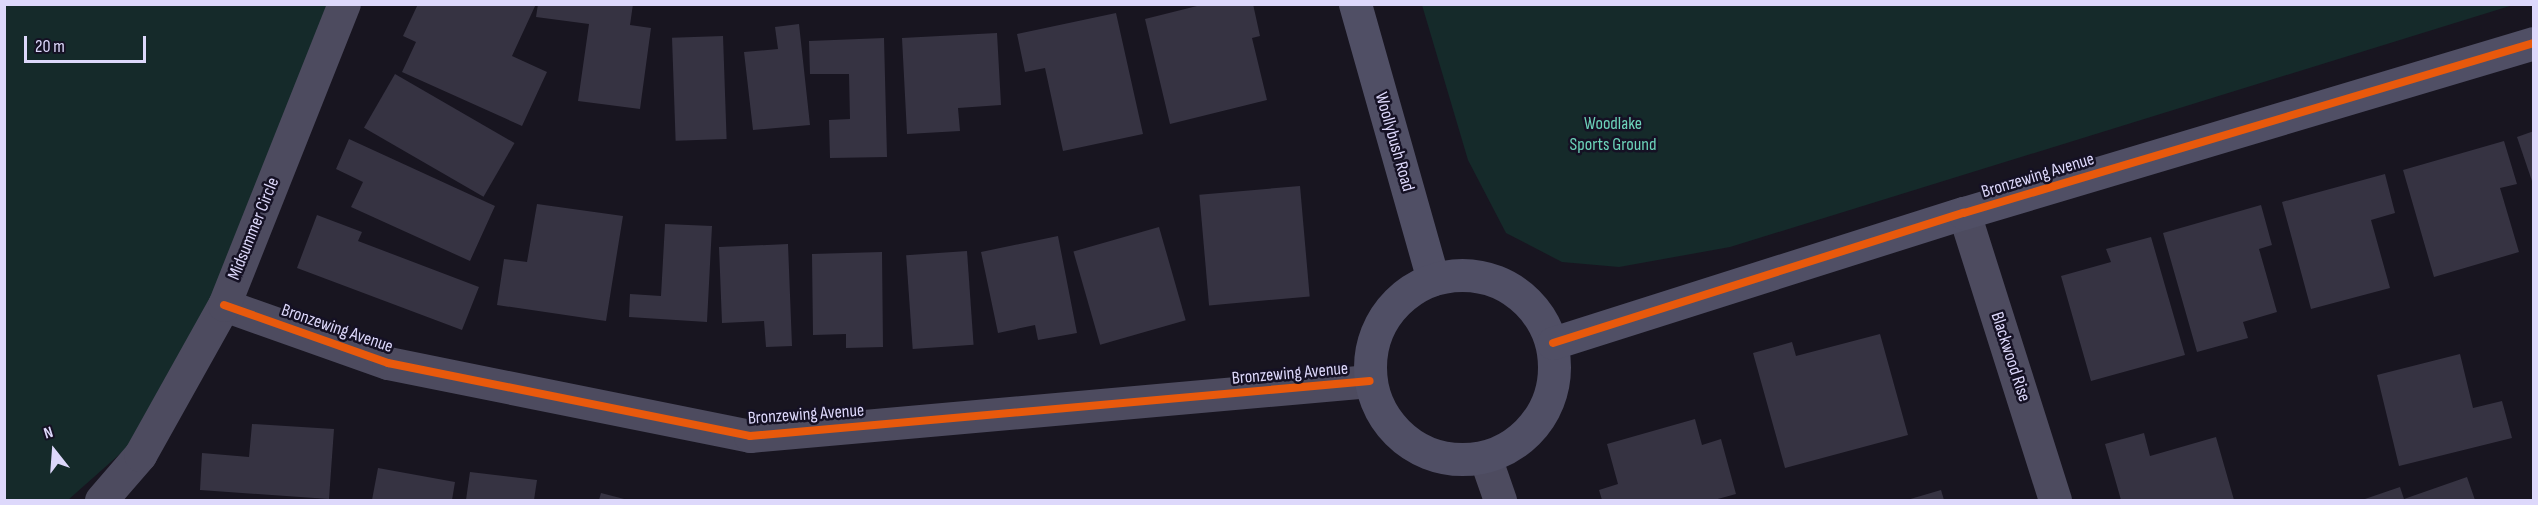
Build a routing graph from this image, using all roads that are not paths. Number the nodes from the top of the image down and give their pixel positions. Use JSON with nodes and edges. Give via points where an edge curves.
{"nodes":[{"id":1,"x":344,"y":4,"type":"edge"},
{"id":2,"x":1355,"y":4,"type":"edge"},
{"id":3,"x":2534,"y":43,"type":"edge"},
{"id":4,"x":1964,"y":213,"type":"junction"},
{"id":5,"x":1433,"y":279,"type":"junction"},
{"id":6,"x":224,"y":305,"type":"junction"},
{"id":7,"x":1552,"y":343,"type":"junction"},
{"id":8,"x":1370,"y":381,"type":"junction"},
{"id":9,"x":1485,"y":457,"type":"junction"},
{"id":10,"x":101,"y":501,"type":"edge"},
{"id":11,"x":1500,"y":501,"type":"edge"},
{"id":12,"x":2055,"y":501,"type":"edge"}],
"edges":[{"from":1,"to":6,"type":"street","name":"Midsummer Circle"},
{"from":2,"to":5,"type":"street","name":"Woollybush Road"},
{"from":3,"to":4,"type":"street","name":"Bronzewing Avenue"},
{"from":4,"to":7,"type":"street","name":"Bronzewing Avenue"},
{"from":4,"to":12,"type":"street","name":"Blackwood Rise"},
{"from":5,"to":7,"type":"street","via":[[1463,274],[1493,279],[1519,293],[1540,315]]},
{"from":5,"to":8,"type":"street","via":[[1409,290],[1390,308],[1377,331],[1370,356]]},
{"from":6,"to":8,"type":"street","name":"Bronzewing Avenue","via":[[388,363],[750,436]]},
{"from":6,"to":10,"type":"street","name":"Midsummer Circle","via":[[140,455]]},
{"from":7,"to":9,"type":"street","via":[[1556,372],[1550,401],[1534,426],[1512,446]]},
{"from":8,"to":9,"type":"street","via":[[1380,411],[1399,435],[1425,452],[1455,460]]},
{"from":9,"to":11,"type":"street"}]}
